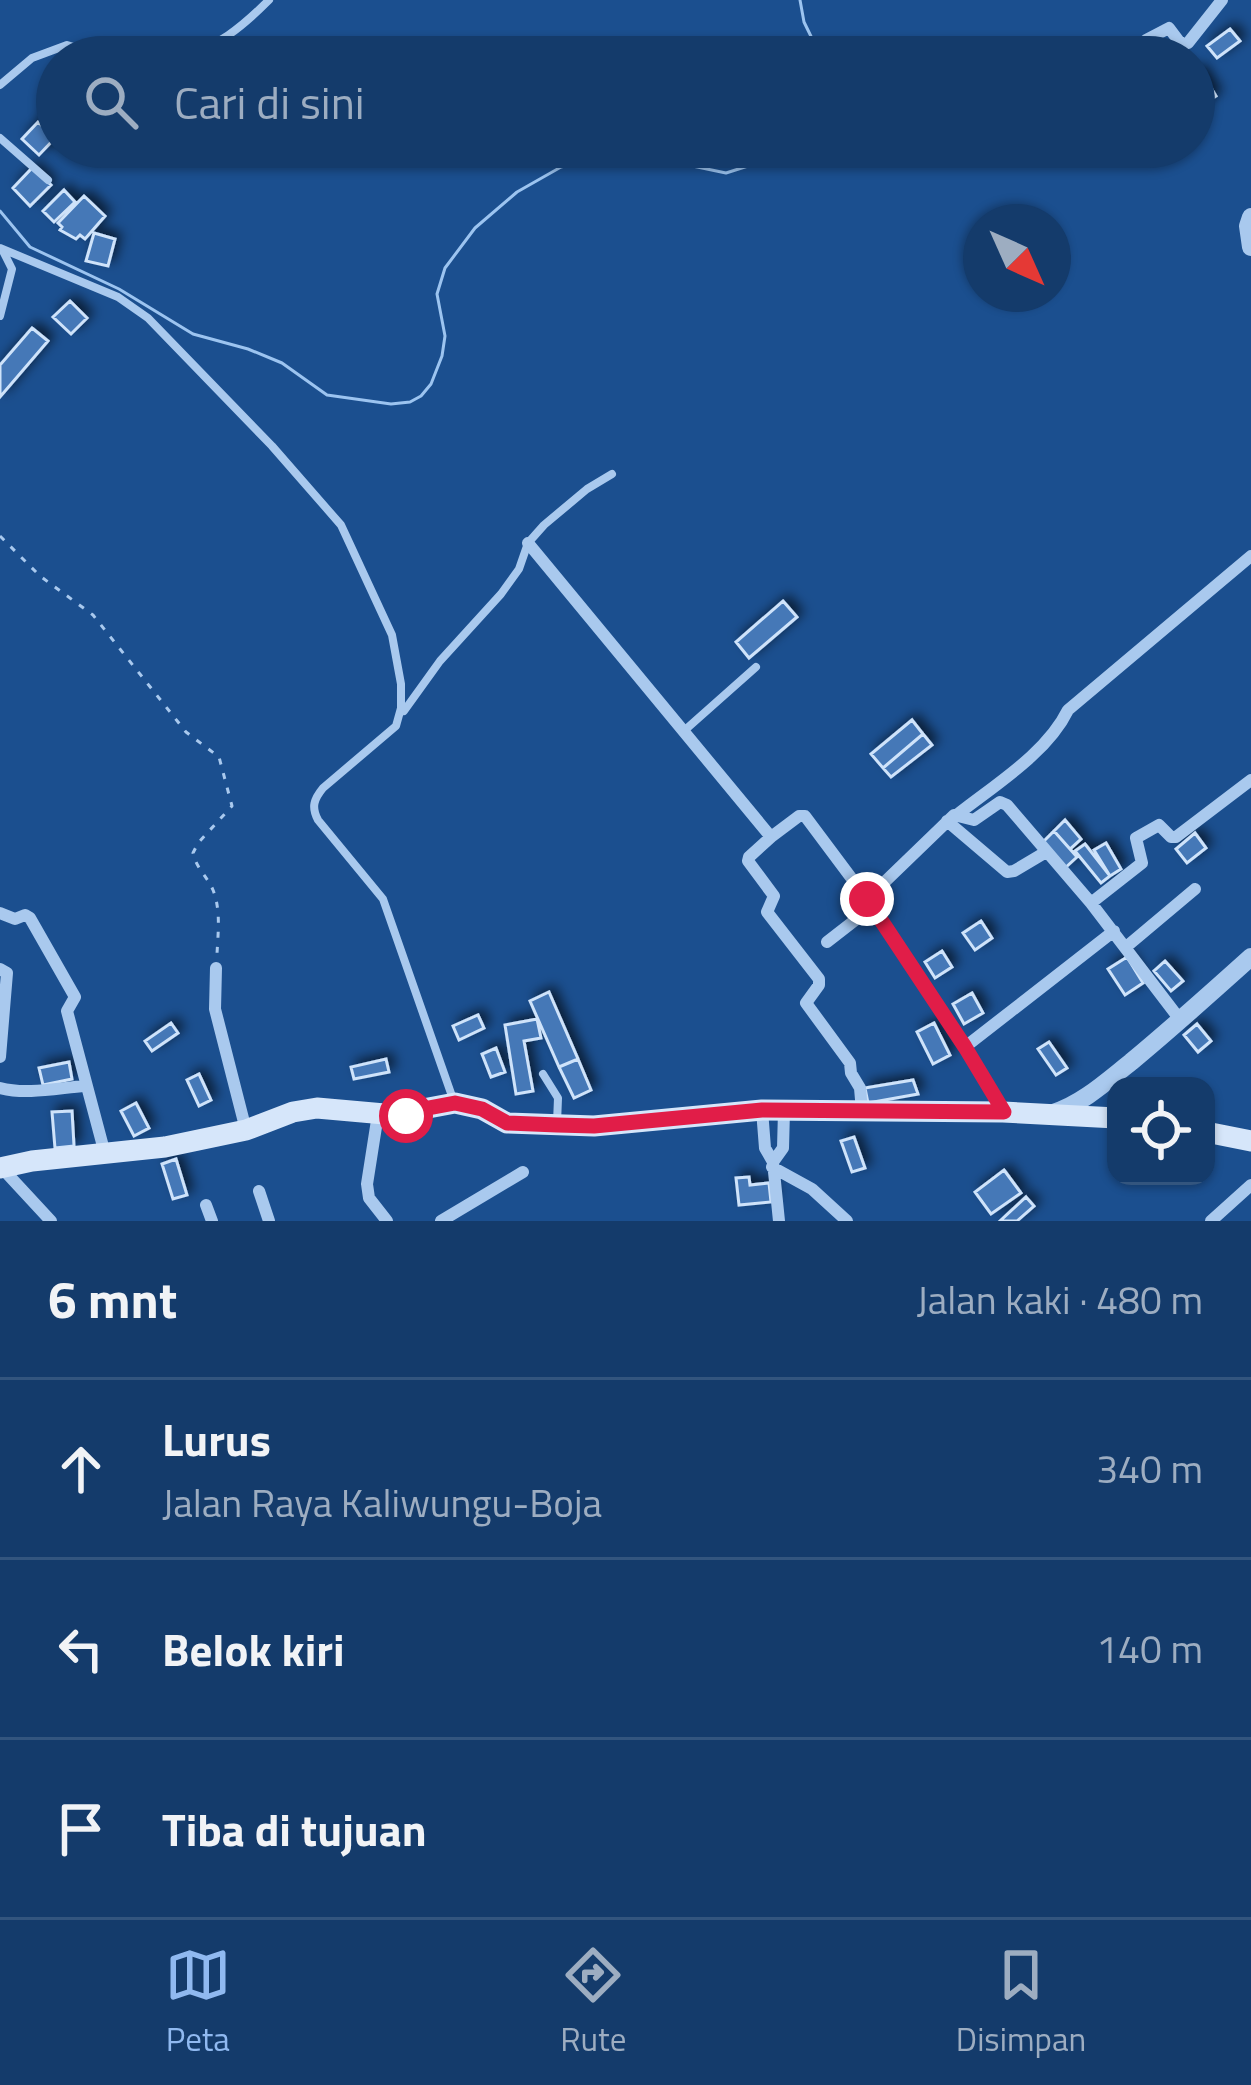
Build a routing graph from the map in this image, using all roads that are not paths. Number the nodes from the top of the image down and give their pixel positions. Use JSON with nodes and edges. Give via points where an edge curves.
{"nodes":[{"id":1,"x":268,"y":0,"type":"edge"},
{"id":2,"x":1222,"y":0,"type":"edge"},
{"id":3,"x":228,"y":36,"type":"edge"},
{"id":4,"x":1194,"y":36,"type":"edge"},
{"id":5,"x":36,"y":57,"type":"edge"},
{"id":6,"x":0,"y":86,"type":"edge"},
{"id":7,"x":0,"y":138,"type":"edge"},
{"id":8,"x":48,"y":180,"type":"dead end"},
{"id":9,"x":1251,"y":218,"type":"edge"},
{"id":10,"x":1251,"y":247,"type":"edge"},
{"id":11,"x":1,"y":249,"type":"edge"},
{"id":12,"x":0,"y":316,"type":"edge"},
{"id":13,"x":612,"y":474,"type":"dead end"},
{"id":14,"x":528,"y":543,"type":"junction"},
{"id":15,"x":1251,"y":556,"type":"edge"},
{"id":16,"x":756,"y":667,"type":"dead end"},
{"id":17,"x":400,"y":718,"type":"junction"},
{"id":18,"x":683,"y":731,"type":"junction"},
{"id":19,"x":1251,"y":780,"type":"edge"},
{"id":20,"x":952,"y":817,"type":"junction"},
{"id":21,"x":771,"y":837,"type":"junction"},
{"id":22,"x":1046,"y":852,"type":"junction"},
{"id":23,"x":1195,"y":889,"type":"dead end"},
{"id":24,"x":869,"y":903,"type":"junction"},
{"id":25,"x":1091,"y":903,"type":"junction"},
{"id":26,"x":0,"y":913,"type":"edge"},
{"id":27,"x":1114,"y":932,"type":"junction"},
{"id":28,"x":827,"y":943,"type":"dead end"},
{"id":29,"x":1126,"y":946,"type":"junction"},
{"id":30,"x":1251,"y":957,"type":"edge"},
{"id":31,"x":216,"y":968,"type":"road end"},
{"id":32,"x":0,"y":969,"type":"edge"},
{"id":33,"x":1181,"y":1021,"type":"junction"},
{"id":34,"x":965,"y":1047,"type":"junction"},
{"id":35,"x":0,"y":1057,"type":"edge"},
{"id":36,"x":543,"y":1074,"type":"dead end"},
{"id":37,"x":85,"y":1086,"type":"junction"},
{"id":38,"x":0,"y":1088,"type":"edge"},
{"id":39,"x":455,"y":1103,"type":"junction"},
{"id":40,"x":773,"y":1110,"type":"junction"},
{"id":41,"x":862,"y":1111,"type":"junction"},
{"id":42,"x":1004,"y":1112,"type":"junction"},
{"id":43,"x":378,"y":1114,"type":"junction"},
{"id":44,"x":1050,"y":1114,"type":"junction"},
{"id":45,"x":1107,"y":1117,"type":"edge"},
{"id":46,"x":557,"y":1125,"type":"junction"},
{"id":47,"x":246,"y":1130,"type":"junction"},
{"id":48,"x":1215,"y":1134,"type":"edge"},
{"id":49,"x":1251,"y":1141,"type":"edge"},
{"id":50,"x":105,"y":1154,"type":"junction"},
{"id":51,"x":773,"y":1165,"type":"junction"},
{"id":52,"x":1,"y":1168,"type":"edge"},
{"id":53,"x":523,"y":1172,"type":"dead end"},
{"id":54,"x":1251,"y":1185,"type":"edge"},
{"id":55,"x":259,"y":1191,"type":"dead end"},
{"id":56,"x":206,"y":1205,"type":"dead end"},
{"id":57,"x":51,"y":1221,"type":"edge"},
{"id":58,"x":212,"y":1221,"type":"edge"},
{"id":59,"x":269,"y":1221,"type":"edge"},
{"id":60,"x":387,"y":1221,"type":"edge"},
{"id":61,"x":441,"y":1221,"type":"edge"},
{"id":62,"x":779,"y":1221,"type":"edge"},
{"id":63,"x":847,"y":1221,"type":"edge"},
{"id":64,"x":1211,"y":1221,"type":"edge"}],
"edges":[{"from":1,"to":3,"type":"lane"},
{"from":2,"to":4,"type":"street"},
{"from":5,"to":6,"type":"lane"},
{"from":7,"to":8,"type":"lane"},
{"from":9,"to":10,"type":"street"},
{"from":11,"to":12,"type":"lane","via":[[12,269]]},
{"from":11,"to":17,"type":"lane","via":[[118,297],[148,318],[326,504],[392,635]]},
{"from":13,"to":14,"type":"lane"},
{"from":14,"to":17,"type":"lane","via":[[501,595]]},
{"from":14,"to":18,"type":"street"},
{"from":15,"to":20,"type":"street","via":[[1068,710],[1036,752]]},
{"from":16,"to":18,"type":"lane"},
{"from":17,"to":39,"type":"lane","via":[[323,788],[313,811],[383,898]]},
{"from":18,"to":21,"type":"street"},
{"from":19,"to":25,"type":"street","via":[[1176,838],[1159,825],[1136,838],[1142,863]]},
{"from":20,"to":22,"type":"street","via":[[1007,872]]},
{"from":20,"to":22,"type":"street","via":[[974,820],[1004,803]]},
{"from":20,"to":24,"type":"street"},
{"from":21,"to":24,"type":"street","via":[[805,816]]},
{"from":21,"to":41,"type":"street","via":[[748,861],[775,896],[767,912],[819,979],[806,1003],[850,1063]]},
{"from":22,"to":25,"type":"street"},
{"from":23,"to":29,"type":"street"},
{"from":24,"to":28,"type":"street"},
{"from":24,"to":34,"type":"street"},
{"from":25,"to":27,"type":"street"},
{"from":26,"to":37,"type":"street","via":[[30,918],[73,991],[67,1011]]},
{"from":27,"to":29,"type":"street"},
{"from":27,"to":34,"type":"street"},
{"from":29,"to":33,"type":"street"},
{"from":30,"to":33,"type":"street"},
{"from":31,"to":47,"type":"street","via":[[214,1009]]},
{"from":32,"to":35,"type":"street","via":[[7,973]]},
{"from":33,"to":44,"type":"street"},
{"from":34,"to":42,"type":"street"},
{"from":36,"to":46,"type":"lane","via":[[558,1098]]},
{"from":37,"to":38,"type":"street"},
{"from":37,"to":50,"type":"street"},
{"from":39,"to":43,"type":"main road"},
{"from":39,"to":46,"type":"main road","via":[[507,1123]]},
{"from":40,"to":41,"type":"main road"},
{"from":40,"to":46,"type":"main road"},
{"from":40,"to":51,"type":"street","via":[[765,1148]]},
{"from":40,"to":51,"type":"street","via":[[783,1148]]},
{"from":41,"to":42,"type":"main road"},
{"from":42,"to":44,"type":"main road"},
{"from":43,"to":47,"type":"main road","via":[[317,1108]]},
{"from":43,"to":60,"type":"street","via":[[367,1184]]},
{"from":44,"to":45,"type":"main road"},
{"from":47,"to":50,"type":"main road"},
{"from":48,"to":49,"type":"main road"},
{"from":50,"to":52,"type":"main road"},
{"from":51,"to":62,"type":"street"},
{"from":51,"to":63,"type":"street"},
{"from":52,"to":57,"type":"street"},
{"from":53,"to":61,"type":"street"},
{"from":54,"to":64,"type":"street"},
{"from":55,"to":59,"type":"street"},
{"from":56,"to":58,"type":"street"}]}
